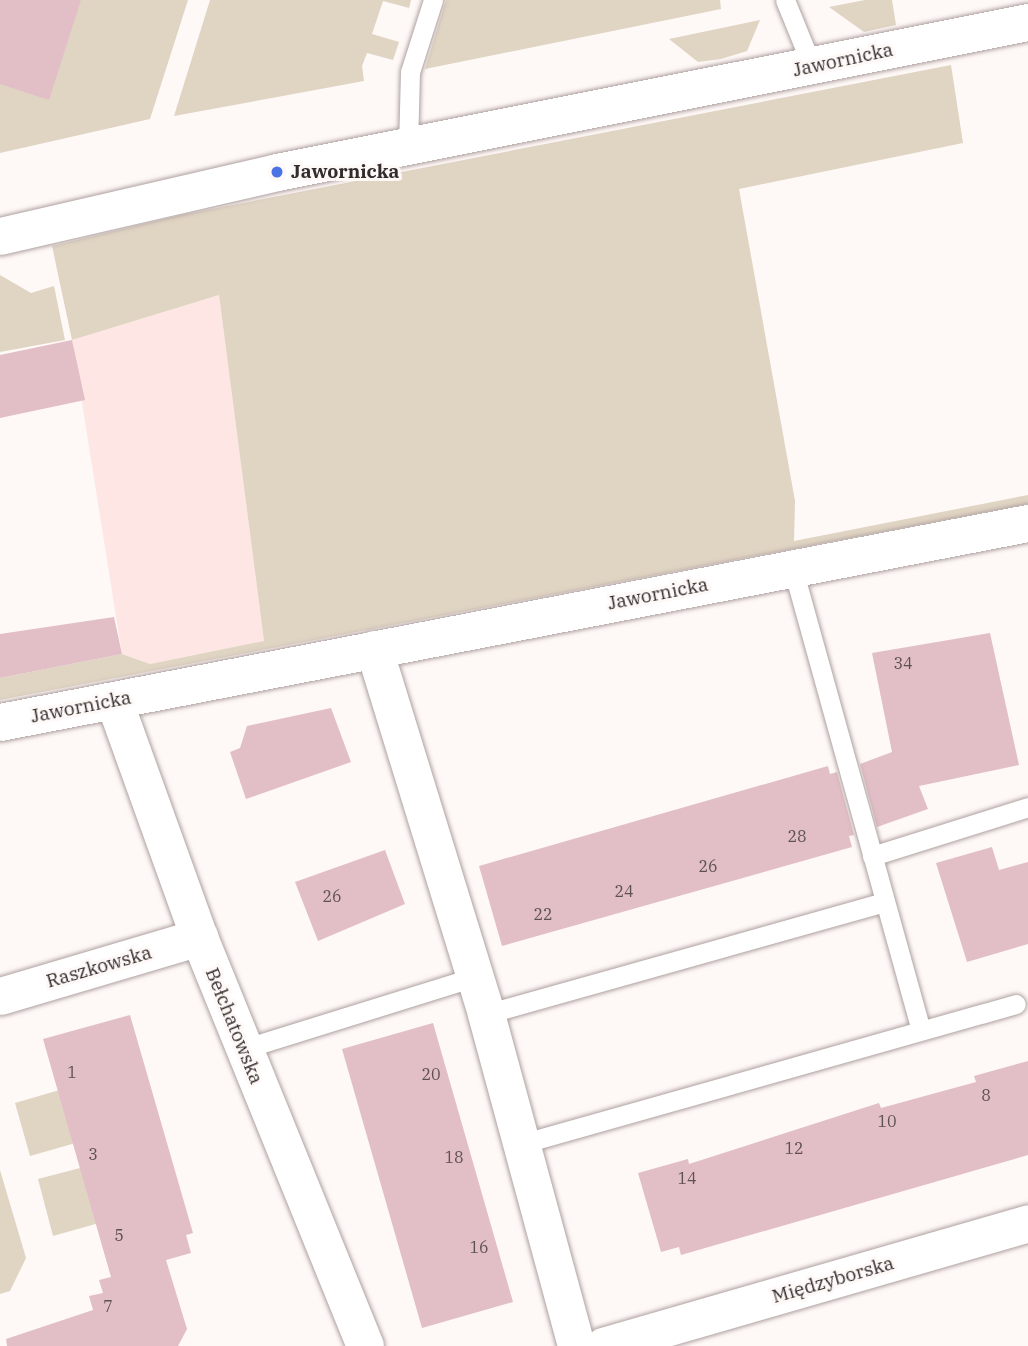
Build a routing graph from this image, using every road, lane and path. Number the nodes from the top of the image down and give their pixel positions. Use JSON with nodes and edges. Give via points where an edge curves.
{"nodes":[{"id":1,"x":433,"y":0,"type":"edge"},
{"id":2,"x":785,"y":0,"type":"edge"},
{"id":3,"x":1028,"y":22,"type":"edge"},
{"id":4,"x":812,"y":66,"type":"junction"},
{"id":5,"x":408,"y":148,"type":"junction"},
{"id":6,"x":0,"y":236,"type":"edge"},
{"id":7,"x":1028,"y":523,"type":"edge"},
{"id":8,"x":793,"y":569,"type":"junction"},
{"id":9,"x":374,"y":649,"type":"junction"},
{"id":10,"x":114,"y":701,"type":"junction"},
{"id":11,"x":0,"y":722,"type":"edge"},
{"id":12,"x":1028,"y":807,"type":"edge"},
{"id":13,"x":872,"y":856,"type":"junction"},
{"id":14,"x":884,"y":902,"type":"junction"},
{"id":15,"x":199,"y":937,"type":"junction"},
{"id":16,"x":474,"y":977,"type":"junction"},
{"id":17,"x":0,"y":996,"type":"edge"},
{"id":18,"x":1016,"y":1004,"type":"dead end"},
{"id":19,"x":486,"y":1014,"type":"junction"},
{"id":20,"x":921,"y":1030,"type":"junction"},
{"id":21,"x":243,"y":1049,"type":"junction"},
{"id":22,"x":521,"y":1144,"type":"junction"},
{"id":23,"x":1028,"y":1223,"type":"edge"},
{"id":24,"x":639,"y":1341,"type":"edge"},
{"id":25,"x":365,"y":1346,"type":"edge"},
{"id":26,"x":576,"y":1346,"type":"edge"},
{"id":27,"x":603,"y":1346,"type":"edge"}],
"edges":[{"from":1,"to":5,"type":"lane","via":[[410,72]]},
{"from":2,"to":4,"type":"lane"},
{"from":3,"to":4,"type":"street","name":"Jawornicka"},
{"from":4,"to":5,"type":"street","name":"Jawornicka"},
{"from":5,"to":6,"type":"street","name":"Jawornicka","via":[[115,207]]},
{"from":7,"to":8,"type":"street","name":"Jawornicka"},
{"from":8,"to":9,"type":"street","name":"Jawornicka"},
{"from":8,"to":13,"type":"lane"},
{"from":9,"to":10,"type":"street","name":"Jawornicka"},
{"from":9,"to":16,"type":"street"},
{"from":10,"to":11,"type":"street","name":"Jawornicka"},
{"from":10,"to":15,"type":"street","name":"Bełchatowska"},
{"from":12,"to":13,"type":"lane"},
{"from":13,"to":14,"type":"lane"},
{"from":14,"to":19,"type":"lane"},
{"from":14,"to":20,"type":"lane"},
{"from":15,"to":17,"type":"street","name":"Raszkowska"},
{"from":15,"to":21,"type":"street","name":"Bełchatowska"},
{"from":16,"to":19,"type":"street"},
{"from":16,"to":21,"type":"lane"},
{"from":18,"to":20,"type":"lane"},
{"from":19,"to":22,"type":"street"},
{"from":20,"to":22,"type":"lane"},
{"from":21,"to":25,"type":"street","name":"Bełchatowska"},
{"from":22,"to":26,"type":"street"},
{"from":23,"to":24,"type":"street","name":"Międzyborska"},
{"from":24,"to":27,"type":"street","name":"Międzyborska"}]}
